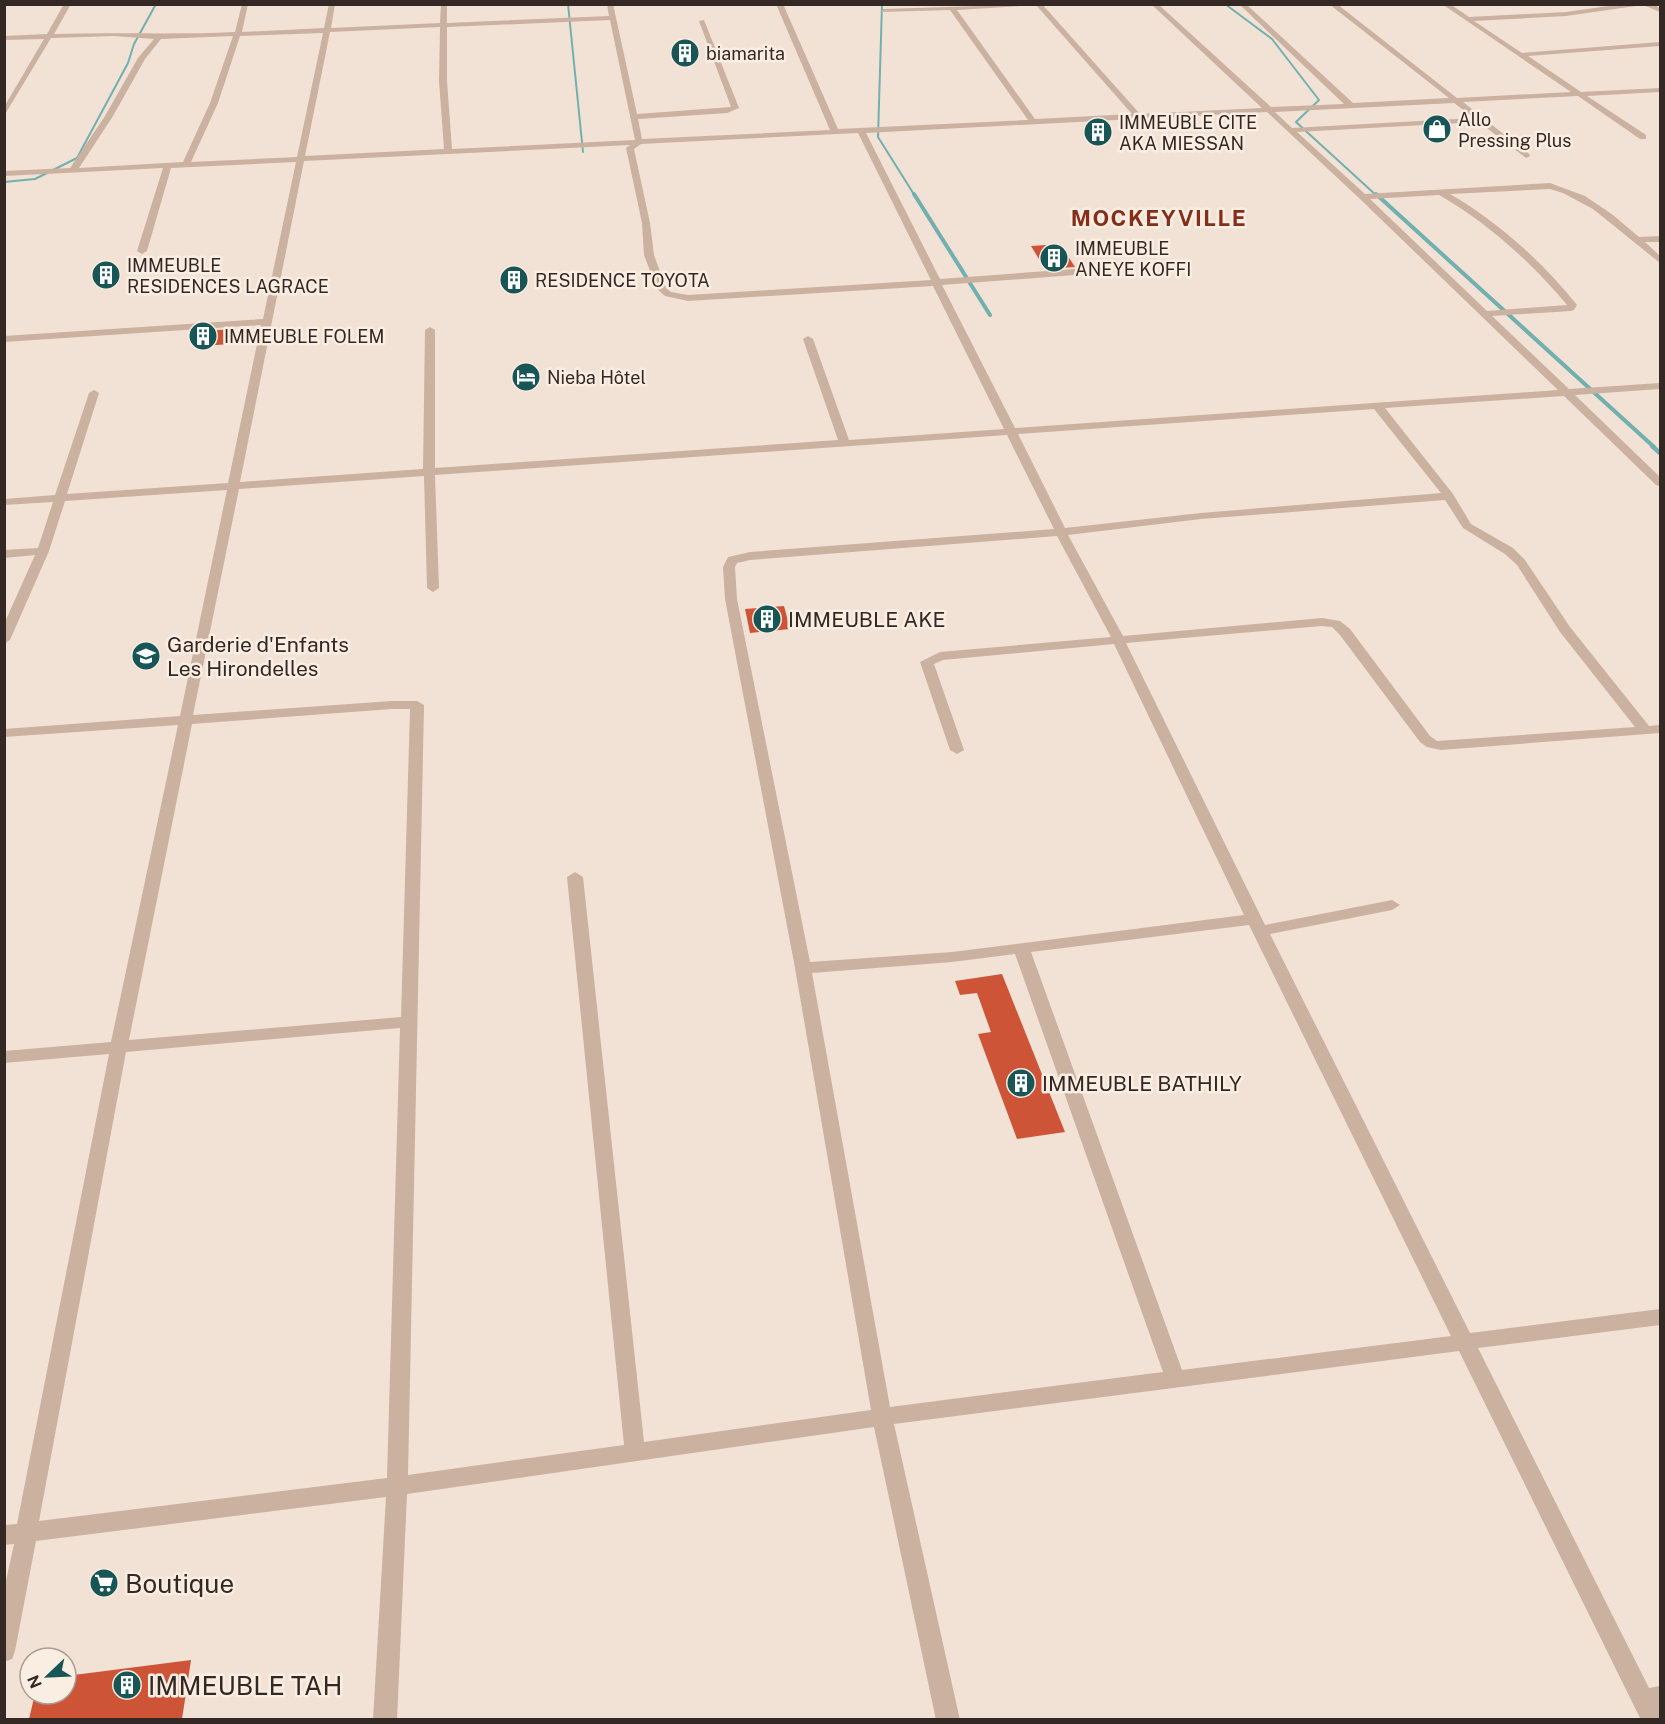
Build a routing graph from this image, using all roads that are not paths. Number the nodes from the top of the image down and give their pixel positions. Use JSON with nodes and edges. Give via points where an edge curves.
{"nodes":[{"id":1,"x":68,"y":4,"type":"edge"},
{"id":2,"x":244,"y":4,"type":"edge"},
{"id":3,"x":332,"y":4,"type":"edge"},
{"id":4,"x":444,"y":4,"type":"edge"},
{"id":5,"x":610,"y":4,"type":"edge"},
{"id":6,"x":779,"y":4,"type":"edge"},
{"id":7,"x":1033,"y":4,"type":"edge"},
{"id":8,"x":1038,"y":4,"type":"edge"},
{"id":9,"x":1154,"y":4,"type":"edge"},
{"id":10,"x":1242,"y":4,"type":"edge"},
{"id":11,"x":1332,"y":4,"type":"edge"},
{"id":12,"x":1445,"y":4,"type":"edge"},
{"id":13,"x":1641,"y":4,"type":"edge"},
{"id":14,"x":1646,"y":4,"type":"edge"},
{"id":15,"x":952,"y":8,"type":"junction"},
{"id":16,"x":1660,"y":10,"type":"edge"},
{"id":17,"x":883,"y":11,"type":"dead end"},
{"id":18,"x":613,"y":18,"type":"junction"},
{"id":19,"x":1465,"y":19,"type":"junction"},
{"id":20,"x":702,"y":21,"type":"dead end"},
{"id":21,"x":443,"y":24,"type":"junction"},
{"id":22,"x":326,"y":29,"type":"junction"},
{"id":23,"x":238,"y":33,"type":"junction"},
{"id":24,"x":50,"y":37,"type":"junction"},
{"id":25,"x":159,"y":37,"type":"junction"},
{"id":26,"x":4,"y":38,"type":"edge"},
{"id":27,"x":1660,"y":44,"type":"edge"},
{"id":28,"x":1519,"y":55,"type":"junction"},
{"id":29,"x":1660,"y":90,"type":"edge"},
{"id":30,"x":1578,"y":94,"type":"junction"},
{"id":31,"x":14,"y":99,"type":"junction"},
{"id":32,"x":4,"y":100,"type":"edge"},
{"id":33,"x":1456,"y":100,"type":"junction"},
{"id":34,"x":1350,"y":105,"type":"junction"},
{"id":35,"x":1267,"y":110,"type":"junction"},
{"id":36,"x":4,"y":114,"type":"edge"},
{"id":37,"x":634,"y":117,"type":"junction"},
{"id":38,"x":1139,"y":118,"type":"junction"},
{"id":39,"x":1481,"y":120,"type":"junction"},
{"id":40,"x":1034,"y":123,"type":"junction"},
{"id":41,"x":1290,"y":130,"type":"junction"},
{"id":42,"x":861,"y":131,"type":"junction"},
{"id":43,"x":836,"y":132,"type":"junction"},
{"id":44,"x":1643,"y":137,"type":"dead end"},
{"id":45,"x":639,"y":142,"type":"junction"},
{"id":46,"x":448,"y":152,"type":"junction"},
{"id":47,"x":1526,"y":156,"type":"dead end"},
{"id":48,"x":302,"y":159,"type":"junction"},
{"id":49,"x":186,"y":164,"type":"junction"},
{"id":50,"x":168,"y":165,"type":"junction"},
{"id":51,"x":73,"y":170,"type":"junction"},
{"id":52,"x":4,"y":174,"type":"edge"},
{"id":53,"x":1438,"y":191,"type":"junction"},
{"id":54,"x":1363,"y":197,"type":"junction"},
{"id":55,"x":1660,"y":239,"type":"edge"},
{"id":56,"x":1636,"y":240,"type":"junction"},
{"id":57,"x":142,"y":251,"type":"dead end"},
{"id":58,"x":1660,"y":260,"type":"edge"},
{"id":59,"x":1075,"y":272,"type":"dead end"},
{"id":60,"x":937,"y":283,"type":"junction"},
{"id":61,"x":1484,"y":314,"type":"junction"},
{"id":62,"x":265,"y":322,"type":"junction"},
{"id":63,"x":430,"y":330,"type":"dead end"},
{"id":64,"x":4,"y":339,"type":"edge"},
{"id":65,"x":808,"y":339,"type":"dead end"},
{"id":66,"x":1660,"y":386,"type":"edge"},
{"id":67,"x":94,"y":393,"type":"dead end"},
{"id":68,"x":1566,"y":393,"type":"junction"},
{"id":69,"x":1377,"y":406,"type":"junction"},
{"id":70,"x":1013,"y":432,"type":"junction"},
{"id":71,"x":845,"y":444,"type":"junction"},
{"id":72,"x":429,"y":471,"type":"junction"},
{"id":73,"x":1660,"y":483,"type":"edge"},
{"id":74,"x":234,"y":486,"type":"junction"},
{"id":75,"x":1449,"y":496,"type":"junction"},
{"id":76,"x":60,"y":498,"type":"junction"},
{"id":77,"x":4,"y":502,"type":"edge"},
{"id":78,"x":1061,"y":532,"type":"junction"},
{"id":79,"x":43,"y":551,"type":"junction"},
{"id":80,"x":4,"y":554,"type":"edge"},
{"id":81,"x":433,"y":588,"type":"dead end"},
{"id":82,"x":1118,"y":639,"type":"junction"},
{"id":83,"x":4,"y":640,"type":"edge"},
{"id":84,"x":185,"y":721,"type":"junction"},
{"id":85,"x":1660,"y":729,"type":"edge"},
{"id":86,"x":1645,"y":730,"type":"junction"},
{"id":87,"x":4,"y":733,"type":"edge"},
{"id":88,"x":957,"y":750,"type":"dead end"},
{"id":89,"x":575,"y":877,"type":"dead end"},
{"id":90,"x":1392,"y":905,"type":"dead end"},
{"id":91,"x":1258,"y":925,"type":"junction"},
{"id":92,"x":1021,"y":948,"type":"junction"},
{"id":93,"x":803,"y":968,"type":"junction"},
{"id":94,"x":409,"y":1022,"type":"junction"},
{"id":95,"x":119,"y":1046,"type":"junction"},
{"id":96,"x":4,"y":1057,"type":"edge"},
{"id":97,"x":1660,"y":1317,"type":"edge"},
{"id":98,"x":1466,"y":1342,"type":"junction"},
{"id":99,"x":1175,"y":1379,"type":"junction"},
{"id":100,"x":882,"y":1416,"type":"junction"},
{"id":101,"x":635,"y":1452,"type":"junction"},
{"id":102,"x":397,"y":1486,"type":"junction"},
{"id":103,"x":27,"y":1532,"type":"junction"},
{"id":104,"x":4,"y":1535,"type":"edge"},
{"id":105,"x":4,"y":1652,"type":"edge"},
{"id":106,"x":1652,"y":1705,"type":"edge"},
{"id":107,"x":386,"y":1719,"type":"edge"},
{"id":108,"x":948,"y":1719,"type":"edge"}],
"edges":[{"from":1,"to":24,"type":"street"},
{"from":2,"to":23,"type":"street"},
{"from":3,"to":22,"type":"street"},
{"from":4,"to":21,"type":"street"},
{"from":5,"to":18,"type":"street"},
{"from":6,"to":43,"type":"street"},
{"from":7,"to":15,"type":"street"},
{"from":8,"to":38,"type":"street"},
{"from":9,"to":35,"type":"street"},
{"from":10,"to":34,"type":"street"},
{"from":11,"to":33,"type":"street"},
{"from":12,"to":19,"type":"street"},
{"from":13,"to":19,"type":"street","via":[[1566,14]]},
{"from":14,"to":16,"type":"street"},
{"from":15,"to":17,"type":"street"},
{"from":15,"to":40,"type":"street"},
{"from":18,"to":21,"type":"street"},
{"from":18,"to":37,"type":"street"},
{"from":19,"to":28,"type":"street"},
{"from":20,"to":37,"type":"street","via":[[735,108]]},
{"from":21,"to":22,"type":"street"},
{"from":21,"to":46,"type":"street"},
{"from":22,"to":23,"type":"street"},
{"from":22,"to":48,"type":"street"},
{"from":23,"to":25,"type":"street"},
{"from":23,"to":49,"type":"street","via":[[214,104]]},
{"from":24,"to":25,"type":"street"},
{"from":24,"to":26,"type":"street"},
{"from":24,"to":31,"type":"street"},
{"from":25,"to":51,"type":"street"},
{"from":27,"to":28,"type":"street"},
{"from":28,"to":30,"type":"street"},
{"from":29,"to":30,"type":"street"},
{"from":30,"to":33,"type":"street"},
{"from":30,"to":44,"type":"street"},
{"from":31,"to":32,"type":"street"},
{"from":31,"to":36,"type":"street"},
{"from":33,"to":34,"type":"street"},
{"from":33,"to":39,"type":"street"},
{"from":34,"to":35,"type":"street"},
{"from":35,"to":38,"type":"street"},
{"from":35,"to":41,"type":"street"},
{"from":37,"to":45,"type":"street"},
{"from":38,"to":40,"type":"street"},
{"from":39,"to":41,"type":"street"},
{"from":39,"to":47,"type":"street"},
{"from":40,"to":42,"type":"street"},
{"from":41,"to":54,"type":"street"},
{"from":42,"to":43,"type":"street"},
{"from":42,"to":60,"type":"street"},
{"from":43,"to":45,"type":"street"},
{"from":45,"to":46,"type":"street"},
{"from":45,"to":60,"type":"street","via":[[630,148],[650,255],[662,289],[668,294],[688,297]]},
{"from":46,"to":48,"type":"street"},
{"from":48,"to":49,"type":"street"},
{"from":48,"to":62,"type":"street"},
{"from":49,"to":50,"type":"street"},
{"from":50,"to":51,"type":"street"},
{"from":50,"to":57,"type":"street"},
{"from":51,"to":52,"type":"street"},
{"from":53,"to":54,"type":"street"},
{"from":53,"to":56,"type":"street","via":[[1559,188],[1609,216]]},
{"from":53,"to":61,"type":"street","via":[[1524,254],[1572,305]]},
{"from":54,"to":61,"type":"street"},
{"from":55,"to":56,"type":"street"},
{"from":56,"to":58,"type":"street"},
{"from":59,"to":60,"type":"street"},
{"from":60,"to":70,"type":"street"},
{"from":61,"to":68,"type":"street"},
{"from":62,"to":64,"type":"street"},
{"from":62,"to":74,"type":"street"},
{"from":63,"to":72,"type":"street"},
{"from":65,"to":71,"type":"street"},
{"from":66,"to":68,"type":"street"},
{"from":67,"to":76,"type":"street"},
{"from":68,"to":69,"type":"street"},
{"from":68,"to":73,"type":"street"},
{"from":69,"to":70,"type":"street"},
{"from":69,"to":75,"type":"street"},
{"from":70,"to":71,"type":"street"},
{"from":70,"to":78,"type":"street"},
{"from":71,"to":72,"type":"street"},
{"from":72,"to":74,"type":"street"},
{"from":72,"to":81,"type":"street"},
{"from":74,"to":76,"type":"street"},
{"from":74,"to":84,"type":"street"},
{"from":75,"to":78,"type":"street"},
{"from":75,"to":86,"type":"street","via":[[1467,526],[1509,551],[1521,563],[1565,629]]},
{"from":76,"to":77,"type":"street"},
{"from":76,"to":79,"type":"street"},
{"from":78,"to":82,"type":"street"},
{"from":78,"to":93,"type":"street","via":[[732,560],[732,599]]},
{"from":79,"to":80,"type":"street"},
{"from":79,"to":83,"type":"street"},
{"from":82,"to":86,"type":"street","via":[[1336,624],[1432,744]]},
{"from":82,"to":88,"type":"street","via":[[940,656],[927,662]]},
{"from":82,"to":91,"type":"street"},
{"from":84,"to":87,"type":"street"},
{"from":84,"to":94,"type":"street","via":[[417,705]]},
{"from":84,"to":95,"type":"street"},
{"from":85,"to":86,"type":"street"},
{"from":89,"to":101,"type":"street"},
{"from":90,"to":91,"type":"street"},
{"from":91,"to":92,"type":"street"},
{"from":91,"to":98,"type":"street"},
{"from":92,"to":93,"type":"street"},
{"from":92,"to":99,"type":"street"},
{"from":93,"to":100,"type":"street"},
{"from":94,"to":95,"type":"street"},
{"from":94,"to":102,"type":"street"},
{"from":95,"to":96,"type":"street"},
{"from":95,"to":103,"type":"street"},
{"from":97,"to":98,"type":"street"},
{"from":98,"to":99,"type":"street"},
{"from":98,"to":106,"type":"street"},
{"from":99,"to":100,"type":"street"},
{"from":100,"to":101,"type":"street"},
{"from":100,"to":108,"type":"street"},
{"from":101,"to":102,"type":"street"},
{"from":102,"to":103,"type":"street"},
{"from":102,"to":107,"type":"street"},
{"from":103,"to":104,"type":"street"},
{"from":103,"to":105,"type":"street"}]}
